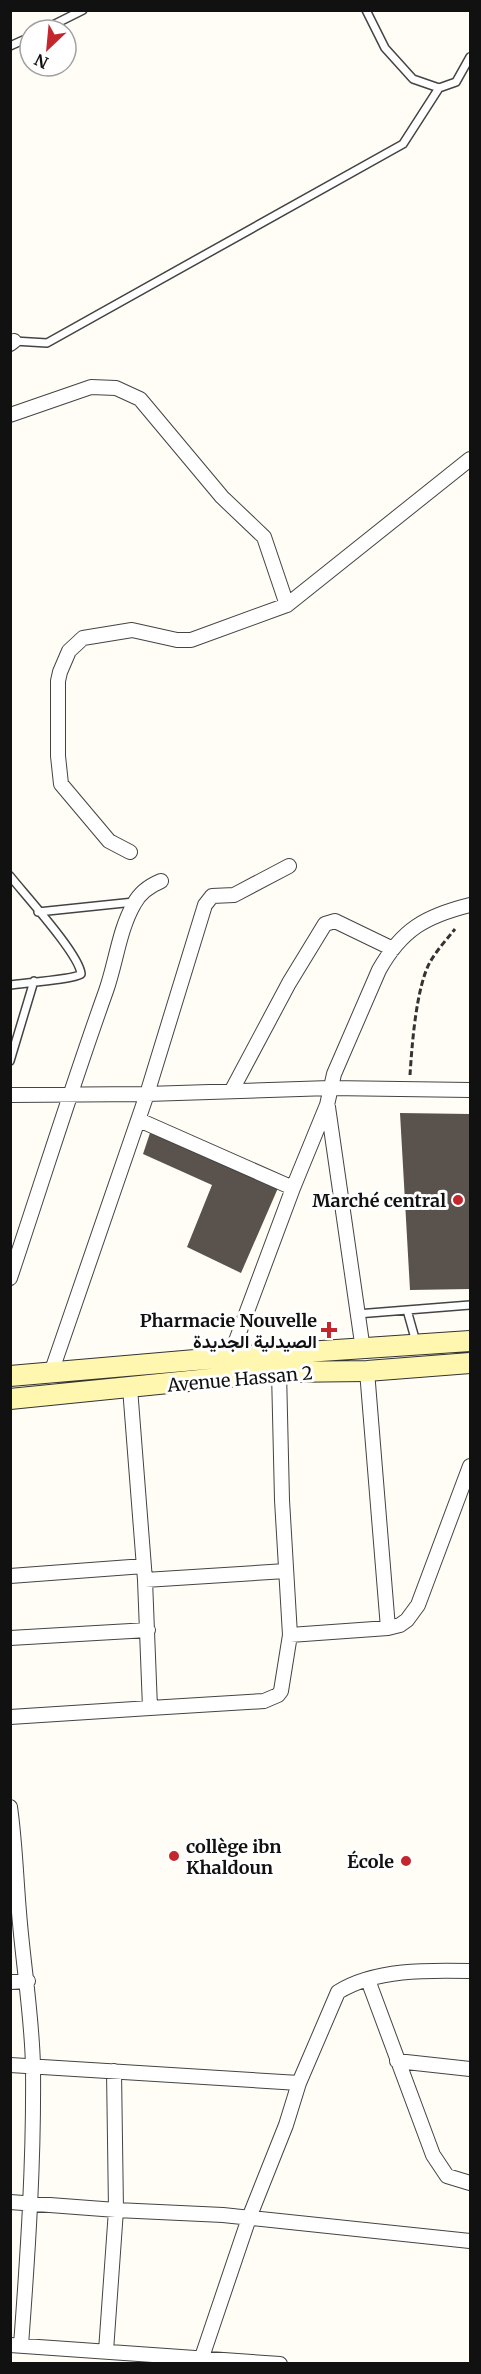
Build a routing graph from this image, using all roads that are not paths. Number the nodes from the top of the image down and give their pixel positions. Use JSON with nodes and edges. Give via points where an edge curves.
{"nodes":[{"id":1,"x":83,"y":10,"type":"edge"},
{"id":2,"x":366,"y":10,"type":"edge"},
{"id":3,"x":67,"y":18,"type":"edge"},
{"id":4,"x":471,"y":57,"type":"edge"},
{"id":5,"x":439,"y":88,"type":"junction"},
{"id":6,"x":12,"y":341,"type":"edge"},
{"id":7,"x":10,"y":415,"type":"edge"},
{"id":8,"x":471,"y":459,"type":"edge"},
{"id":9,"x":287,"y":605,"type":"junction"},
{"id":10,"x":130,"y":852,"type":"dead end"},
{"id":11,"x":289,"y":866,"type":"dead end"},
{"id":12,"x":10,"y":876,"type":"edge"},
{"id":13,"x":161,"y":881,"type":"dead end"},
{"id":14,"x":135,"y":902,"type":"junction"},
{"id":15,"x":471,"y":905,"type":"edge"},
{"id":16,"x":38,"y":912,"type":"junction"},
{"id":17,"x":393,"y":949,"type":"junction"},
{"id":18,"x":34,"y":981,"type":"junction"},
{"id":19,"x":10,"y":985,"type":"edge"},
{"id":20,"x":10,"y":1061,"type":"edge"},
{"id":21,"x":330,"y":1088,"type":"junction"},
{"id":22,"x":232,"y":1090,"type":"junction"},
{"id":23,"x":471,"y":1090,"type":"edge"},
{"id":24,"x":147,"y":1094,"type":"junction"},
{"id":25,"x":10,"y":1095,"type":"edge"},
{"id":26,"x":69,"y":1095,"type":"junction"},
{"id":27,"x":327,"y":1105,"type":"junction"},
{"id":28,"x":139,"y":1120,"type":"junction"},
{"id":29,"x":293,"y":1188,"type":"junction"},
{"id":30,"x":10,"y":1278,"type":"edge"},
{"id":31,"x":471,"y":1305,"type":"edge"},
{"id":32,"x":407,"y":1310,"type":"junction"},
{"id":33,"x":357,"y":1314,"type":"junction"},
{"id":34,"x":471,"y":1341,"type":"edge"},
{"id":35,"x":416,"y":1345,"type":"junction"},
{"id":36,"x":363,"y":1350,"type":"junction"},
{"id":37,"x":230,"y":1357,"type":"junction"},
{"id":38,"x":471,"y":1364,"type":"edge"},
{"id":39,"x":367,"y":1371,"type":"junction"},
{"id":40,"x":279,"y":1372,"type":"junction"},
{"id":41,"x":51,"y":1373,"type":"junction"},
{"id":42,"x":10,"y":1376,"type":"edge"},
{"id":43,"x":130,"y":1388,"type":"junction"},
{"id":44,"x":10,"y":1399,"type":"edge"},
{"id":45,"x":471,"y":1466,"type":"edge"},
{"id":46,"x":286,"y":1571,"type":"junction"},
{"id":47,"x":145,"y":1573,"type":"junction"},
{"id":48,"x":10,"y":1576,"type":"edge"},
{"id":49,"x":388,"y":1628,"type":"junction"},
{"id":50,"x":148,"y":1630,"type":"junction"},
{"id":51,"x":290,"y":1635,"type":"junction"},
{"id":52,"x":10,"y":1638,"type":"edge"},
{"id":53,"x":150,"y":1708,"type":"junction"},
{"id":54,"x":10,"y":1717,"type":"edge"},
{"id":55,"x":10,"y":1807,"type":"edge"},
{"id":56,"x":13,"y":1855,"type":"edge"},
{"id":57,"x":15,"y":1913,"type":"edge"},
{"id":58,"x":471,"y":1971,"type":"edge"},
{"id":59,"x":368,"y":1980,"type":"junction"},
{"id":60,"x":28,"y":1981,"type":"junction"},
{"id":61,"x":10,"y":1982,"type":"edge"},
{"id":62,"x":397,"y":2061,"type":"junction"},
{"id":63,"x":10,"y":2065,"type":"edge"},
{"id":64,"x":33,"y":2065,"type":"junction"},
{"id":65,"x":471,"y":2068,"type":"edge"},
{"id":66,"x":114,"y":2071,"type":"junction"},
{"id":67,"x":298,"y":2083,"type":"junction"},
{"id":68,"x":471,"y":2183,"type":"edge"},
{"id":69,"x":10,"y":2202,"type":"edge"},
{"id":70,"x":32,"y":2203,"type":"junction"},
{"id":71,"x":116,"y":2210,"type":"junction"},
{"id":72,"x":249,"y":2218,"type":"junction"},
{"id":73,"x":471,"y":2241,"type":"edge"},
{"id":74,"x":16,"y":2345,"type":"edge"},
{"id":75,"x":106,"y":2351,"type":"junction"},
{"id":76,"x":202,"y":2357,"type":"junction"},
{"id":77,"x":280,"y":2364,"type":"edge"}],
"edges":[{"from":1,"to":3,"type":"lane"},
{"from":2,"to":5,"type":"lane","via":[[385,48],[413,79]]},
{"from":4,"to":5,"type":"lane","via":[[456,82]]},
{"from":5,"to":6,"type":"lane","via":[[403,144],[47,343]]},
{"from":7,"to":9,"type":"street","via":[[91,387],[116,388],[140,399],[222,497],[264,537]]},
{"from":8,"to":9,"type":"street"},
{"from":9,"to":10,"type":"street","via":[[191,640],[132,630],[83,638],[69,651],[58,681],[62,783],[109,841]]},
{"from":11,"to":24,"type":"street","via":[[234,895],[215,895],[208,901]]},
{"from":12,"to":16,"type":"lane"},
{"from":13,"to":14,"type":"street","via":[[148,886]]},
{"from":14,"to":16,"type":"lane"},
{"from":14,"to":26,"type":"street"},
{"from":15,"to":17,"type":"street","via":[[423,921]]},
{"from":16,"to":18,"type":"lane","via":[[78,961],[81,974]]},
{"from":17,"to":21,"type":"street","via":[[362,1006]]},
{"from":17,"to":22,"type":"street","via":[[335,921],[326,924],[289,983]]},
{"from":18,"to":19,"type":"lane"},
{"from":18,"to":20,"type":"lane"},
{"from":21,"to":22,"type":"street"},
{"from":21,"to":23,"type":"street"},
{"from":21,"to":27,"type":"street"},
{"from":22,"to":24,"type":"street"},
{"from":24,"to":26,"type":"street"},
{"from":24,"to":28,"type":"street"},
{"from":25,"to":26,"type":"street"},
{"from":26,"to":30,"type":"street"},
{"from":27,"to":29,"type":"street"},
{"from":27,"to":33,"type":"street"},
{"from":28,"to":29,"type":"street"},
{"from":28,"to":41,"type":"street"},
{"from":29,"to":37,"type":"street"},
{"from":31,"to":32,"type":"lane"},
{"from":32,"to":33,"type":"lane"},
{"from":32,"to":35,"type":"lane"},
{"from":33,"to":36,"type":"street"},
{"from":34,"to":35,"type":"main road","name":"Avenue Hassan 2"},
{"from":35,"to":36,"type":"main road","name":"Avenue Hassan 2"},
{"from":36,"to":37,"type":"main road","name":"Avenue Hassan 2"},
{"from":37,"to":41,"type":"main road","name":"Avenue Hassan 2"},
{"from":38,"to":39,"type":"main road","name":"Avenue Hassan 2"},
{"from":39,"to":40,"type":"main road","name":"Avenue Hassan 2"},
{"from":39,"to":49,"type":"street"},
{"from":40,"to":43,"type":"main road","name":"Avenue Hassan 2"},
{"from":40,"to":46,"type":"street"},
{"from":41,"to":42,"type":"main road","name":"Avenue Hassan 2"},
{"from":43,"to":44,"type":"main road","name":"Avenue Hassan 2"},
{"from":43,"to":47,"type":"street"},
{"from":45,"to":49,"type":"street","via":[[418,1605],[407,1620]]},
{"from":46,"to":47,"type":"street"},
{"from":46,"to":51,"type":"street"},
{"from":47,"to":48,"type":"street"},
{"from":47,"to":50,"type":"street"},
{"from":49,"to":51,"type":"street"},
{"from":50,"to":52,"type":"street"},
{"from":50,"to":53,"type":"street"},
{"from":51,"to":53,"type":"street","via":[[281,1691],[273,1698]]},
{"from":53,"to":54,"type":"street"},
{"from":55,"to":56,"type":"street"},
{"from":56,"to":57,"type":"street"},
{"from":57,"to":60,"type":"street"},
{"from":58,"to":59,"type":"street","via":[[390,1975]]},
{"from":59,"to":62,"type":"street"},
{"from":59,"to":67,"type":"street","via":[[345,1988],[335,1997]]},
{"from":60,"to":61,"type":"street"},
{"from":60,"to":64,"type":"street"},
{"from":62,"to":65,"type":"street"},
{"from":62,"to":68,"type":"street","via":[[438,2164],[447,2176]]},
{"from":63,"to":64,"type":"street"},
{"from":64,"to":66,"type":"street"},
{"from":64,"to":70,"type":"street"},
{"from":66,"to":67,"type":"street"},
{"from":66,"to":71,"type":"street"},
{"from":67,"to":72,"type":"street","via":[[286,2125]]},
{"from":69,"to":70,"type":"street"},
{"from":70,"to":71,"type":"street"},
{"from":70,"to":74,"type":"street"},
{"from":71,"to":72,"type":"street"},
{"from":71,"to":75,"type":"street"},
{"from":72,"to":73,"type":"street"},
{"from":72,"to":76,"type":"street"},
{"from":74,"to":75,"type":"street"},
{"from":75,"to":76,"type":"street"},
{"from":76,"to":77,"type":"street"}]}
